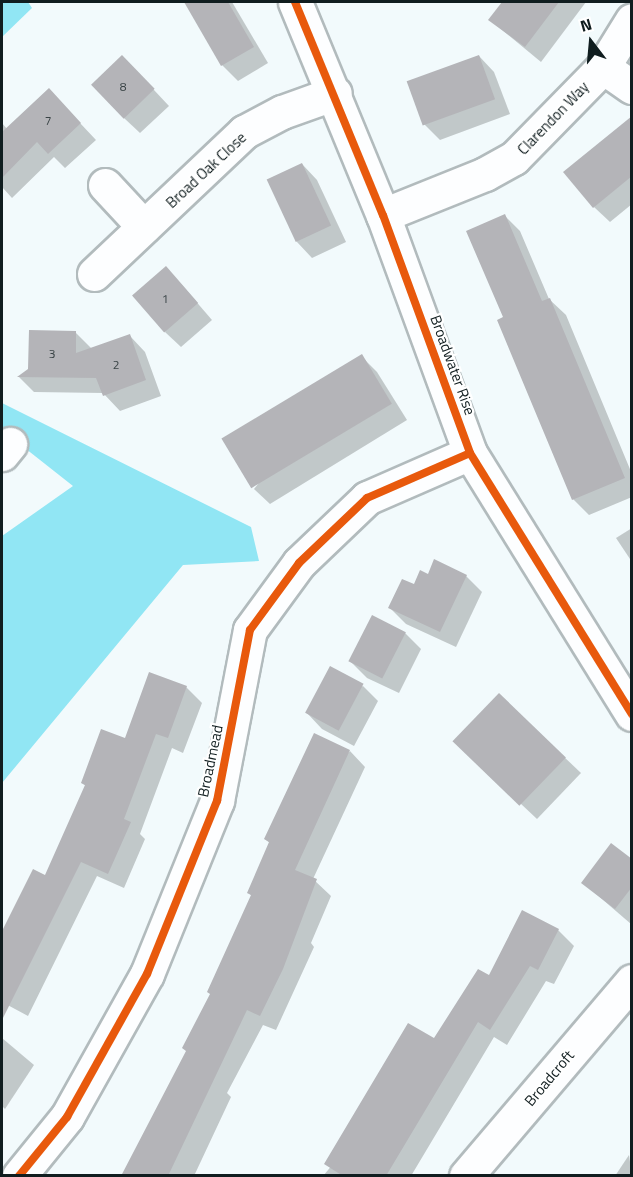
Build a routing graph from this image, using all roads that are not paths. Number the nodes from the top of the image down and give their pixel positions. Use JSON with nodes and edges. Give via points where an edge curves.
{"nodes":[{"id":1,"x":295,"y":2,"type":"edge"},
{"id":2,"x":632,"y":20,"type":"edge"},
{"id":3,"x":603,"y":67,"type":"junction"},
{"id":4,"x":632,"y":87,"type":"edge"},
{"id":5,"x":335,"y":93,"type":"junction"},
{"id":6,"x":105,"y":185,"type":"dead end"},
{"id":7,"x":383,"y":215,"type":"junction"},
{"id":8,"x":144,"y":227,"type":"junction"},
{"id":9,"x":94,"y":274,"type":"dead end"},
{"id":10,"x":470,"y":453,"type":"junction"},
{"id":11,"x":632,"y":714,"type":"edge"},
{"id":12,"x":632,"y":981,"type":"edge"},
{"id":13,"x":20,"y":1176,"type":"edge"},
{"id":14,"x":466,"y":1176,"type":"edge"}],
"edges":[{"from":1,"to":5,"type":"street","name":"Broadwater Rise"},
{"from":2,"to":3,"type":"street","name":"Clarendon Way"},
{"from":3,"to":4,"type":"street"},
{"from":3,"to":7,"type":"street","name":"Clarendon Way","via":[[514,158],[485,174]]},
{"from":5,"to":7,"type":"street","name":"Broadwater Rise"},
{"from":5,"to":8,"type":"street","name":"Broad Oak Close","via":[[282,112],[244,132]]},
{"from":6,"to":8,"type":"street"},
{"from":7,"to":10,"type":"street","name":"Broadwater Rise"},
{"from":8,"to":9,"type":"street","name":"Broad Oak Close"},
{"from":10,"to":11,"type":"street","name":"Broadwater Rise"},
{"from":10,"to":13,"type":"street","name":"Broadmead","via":[[367,498],[298,563],[250,630],[217,801],[147,974],[68,1117]]},
{"from":12,"to":14,"type":"street","name":"Broadcroft"}]}
